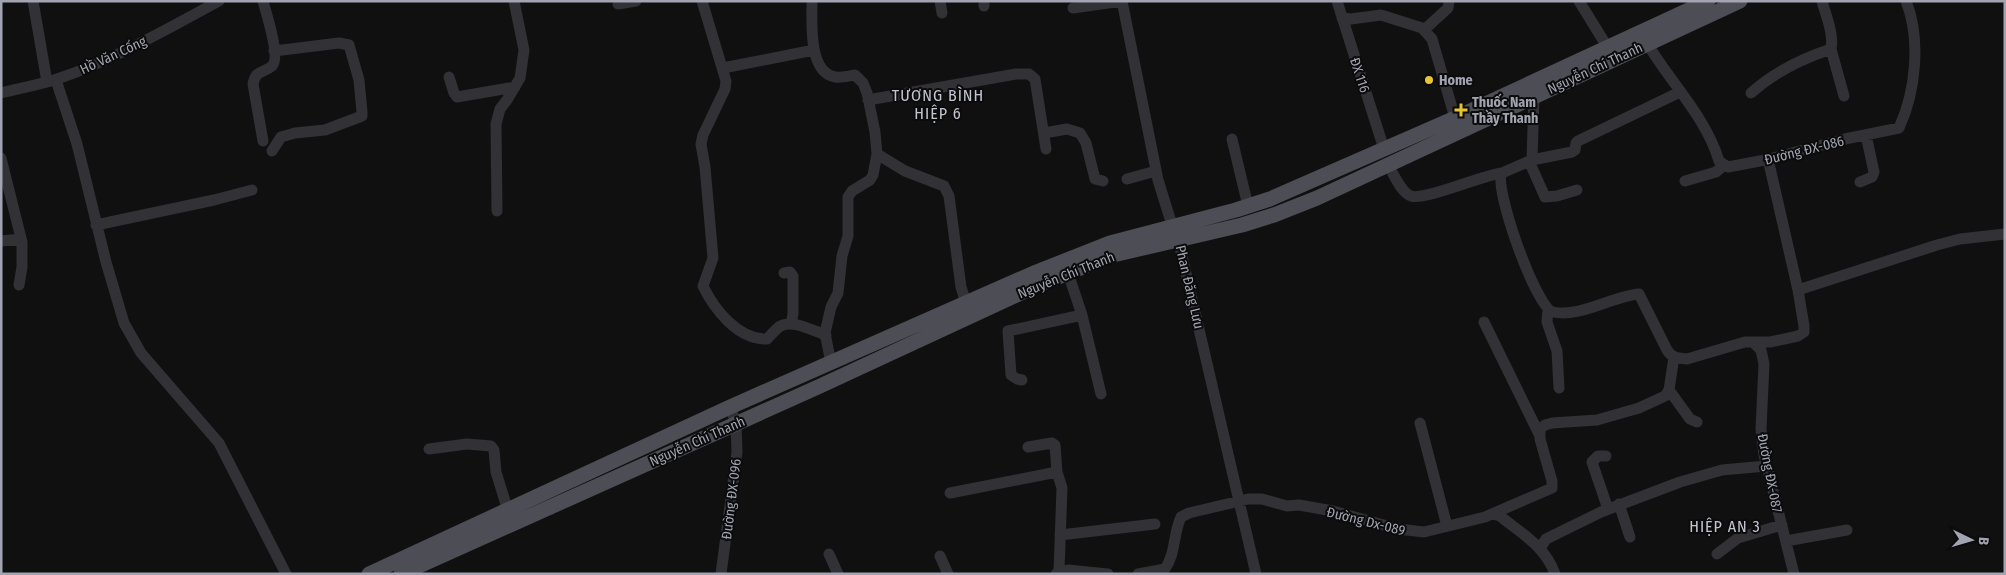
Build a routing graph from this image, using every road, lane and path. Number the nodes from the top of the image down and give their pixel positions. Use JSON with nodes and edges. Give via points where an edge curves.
{"nodes":[{"id":1,"x":33,"y":1,"type":"edge"},
{"id":2,"x":220,"y":1,"type":"edge"},
{"id":3,"x":263,"y":1,"type":"edge"},
{"id":4,"x":514,"y":1,"type":"edge"},
{"id":5,"x":636,"y":1,"type":"edge"},
{"id":6,"x":702,"y":1,"type":"edge"},
{"id":7,"x":812,"y":1,"type":"edge"},
{"id":8,"x":1122,"y":1,"type":"edge"},
{"id":9,"x":1337,"y":1,"type":"edge"},
{"id":10,"x":1449,"y":1,"type":"edge"},
{"id":11,"x":1578,"y":1,"type":"edge"},
{"id":12,"x":1740,"y":1,"type":"edge"},
{"id":13,"x":1822,"y":1,"type":"edge"},
{"id":14,"x":1906,"y":1,"type":"edge"},
{"id":15,"x":1705,"y":2,"type":"edge"},
{"id":16,"x":618,"y":4,"type":"dead end"},
{"id":17,"x":1073,"y":8,"type":"dead end"},
{"id":18,"x":1342,"y":18,"type":"junction"},
{"id":19,"x":1424,"y":30,"type":"junction"},
{"id":20,"x":1647,"y":44,"type":"junction"},
{"id":21,"x":1608,"y":48,"type":"junction"},
{"id":22,"x":1831,"y":49,"type":"junction"},
{"id":23,"x":814,"y":50,"type":"junction"},
{"id":24,"x":274,"y":51,"type":"junction"},
{"id":25,"x":723,"y":68,"type":"junction"},
{"id":26,"x":449,"y":78,"type":"dead end"},
{"id":27,"x":52,"y":81,"type":"junction"},
{"id":28,"x":515,"y":87,"type":"junction"},
{"id":29,"x":1531,"y":90,"type":"junction"},
{"id":30,"x":1680,"y":92,"type":"junction"},
{"id":31,"x":1,"y":93,"type":"edge"},
{"id":32,"x":1751,"y":93,"type":"dead end"},
{"id":33,"x":1844,"y":96,"type":"dead end"},
{"id":34,"x":868,"y":100,"type":"junction"},
{"id":35,"x":1455,"y":118,"type":"junction"},
{"id":36,"x":1044,"y":132,"type":"junction"},
{"id":37,"x":1866,"y":135,"type":"junction"},
{"id":38,"x":1232,"y":139,"type":"dead end"},
{"id":39,"x":263,"y":141,"type":"dead end"},
{"id":40,"x":1046,"y":149,"type":"dead end"},
{"id":41,"x":1384,"y":149,"type":"junction"},
{"id":42,"x":272,"y":151,"type":"dead end"},
{"id":43,"x":877,"y":154,"type":"junction"},
{"id":44,"x":1,"y":158,"type":"edge"},
{"id":45,"x":1768,"y":159,"type":"junction"},
{"id":46,"x":1530,"y":161,"type":"junction"},
{"id":47,"x":1388,"y":165,"type":"junction"},
{"id":48,"x":1724,"y":166,"type":"junction"},
{"id":49,"x":1156,"y":171,"type":"junction"},
{"id":50,"x":1502,"y":173,"type":"junction"},
{"id":51,"x":1127,"y":179,"type":"dead end"},
{"id":52,"x":1103,"y":180,"type":"dead end"},
{"id":53,"x":1685,"y":181,"type":"dead end"},
{"id":54,"x":1860,"y":182,"type":"dead end"},
{"id":55,"x":252,"y":190,"type":"dead end"},
{"id":56,"x":1577,"y":190,"type":"dead end"},
{"id":57,"x":1248,"y":206,"type":"junction"},
{"id":58,"x":497,"y":211,"type":"dead end"},
{"id":59,"x":96,"y":224,"type":"junction"},
{"id":60,"x":1172,"y":225,"type":"junction"},
{"id":61,"x":2005,"y":234,"type":"edge"},
{"id":62,"x":21,"y":239,"type":"junction"},
{"id":63,"x":1178,"y":239,"type":"junction"},
{"id":64,"x":1,"y":241,"type":"edge"},
{"id":65,"x":784,"y":273,"type":"dead end"},
{"id":66,"x":1068,"y":273,"type":"junction"},
{"id":67,"x":19,"y":284,"type":"dead end"},
{"id":68,"x":1798,"y":290,"type":"junction"},
{"id":69,"x":969,"y":309,"type":"junction"},
{"id":70,"x":1548,"y":309,"type":"junction"},
{"id":71,"x":1082,"y":315,"type":"junction"},
{"id":72,"x":1484,"y":322,"type":"dead end"},
{"id":73,"x":791,"y":324,"type":"junction"},
{"id":74,"x":826,"y":335,"type":"junction"},
{"id":75,"x":1754,"y":343,"type":"junction"},
{"id":76,"x":1674,"y":357,"type":"junction"},
{"id":77,"x":832,"y":364,"type":"junction"},
{"id":78,"x":1022,"y":380,"type":"dead end"},
{"id":79,"x":1559,"y":388,"type":"dead end"},
{"id":80,"x":1669,"y":390,"type":"junction"},
{"id":81,"x":1101,"y":394,"type":"dead end"},
{"id":82,"x":730,"y":408,"type":"junction"},
{"id":83,"x":1697,"y":422,"type":"dead end"},
{"id":84,"x":736,"y":423,"type":"junction"},
{"id":85,"x":1420,"y":423,"type":"dead end"},
{"id":86,"x":1540,"y":436,"type":"junction"},
{"id":87,"x":1028,"y":447,"type":"dead end"},
{"id":88,"x":429,"y":449,"type":"dead end"},
{"id":89,"x":1606,"y":456,"type":"dead end"},
{"id":90,"x":1766,"y":466,"type":"junction"},
{"id":91,"x":1058,"y":472,"type":"junction"},
{"id":92,"x":950,"y":493,"type":"dead end"},
{"id":93,"x":1240,"y":501,"type":"junction"},
{"id":94,"x":1614,"y":507,"type":"junction"},
{"id":95,"x":508,"y":511,"type":"junction"},
{"id":96,"x":1493,"y":514,"type":"junction"},
{"id":97,"x":1155,"y":524,"type":"dead end"},
{"id":98,"x":1782,"y":525,"type":"junction"},
{"id":99,"x":1447,"y":526,"type":"junction"},
{"id":100,"x":1846,"y":530,"type":"dead end"},
{"id":101,"x":1060,"y":535,"type":"junction"},
{"id":102,"x":1630,"y":538,"type":"dead end"},
{"id":103,"x":1786,"y":541,"type":"junction"},
{"id":104,"x":1540,"y":547,"type":"junction"},
{"id":105,"x":829,"y":554,"type":"dead end"},
{"id":106,"x":1717,"y":554,"type":"dead end"},
{"id":107,"x":940,"y":556,"type":"dead end"},
{"id":108,"x":720,"y":573,"type":"edge"},
{"id":109,"x":1057,"y":573,"type":"edge"},
{"id":110,"x":286,"y":574,"type":"edge"},
{"id":111,"x":369,"y":574,"type":"edge"},
{"id":112,"x":401,"y":574,"type":"edge"},
{"id":113,"x":838,"y":574,"type":"edge"},
{"id":114,"x":948,"y":574,"type":"edge"},
{"id":115,"x":1108,"y":574,"type":"edge"},
{"id":116,"x":1138,"y":574,"type":"edge"},
{"id":117,"x":1256,"y":574,"type":"edge"},
{"id":118,"x":1555,"y":574,"type":"edge"},
{"id":119,"x":1794,"y":574,"type":"edge"}],
"edges":[{"from":1,"to":27,"type":"street"},
{"from":2,"to":27,"type":"street","name":"Hồ Văn Cống","via":[[158,34]]},
{"from":3,"to":24,"type":"street"},
{"from":4,"to":28,"type":"street","via":[[524,50],[520,78]]},
{"from":5,"to":16,"type":"street"},
{"from":6,"to":25,"type":"street"},
{"from":7,"to":23,"type":"street"},
{"from":8,"to":17,"type":"street"},
{"from":8,"to":49,"type":"street","name":"Phan Đăng Lưu"},
{"from":9,"to":18,"type":"street","name":"ĐX 116"},
{"from":10,"to":19,"type":"street","via":[[1448,8]]},
{"from":11,"to":21,"type":"street"},
{"from":12,"to":20,"type":"main road","name":"Nguyễn Chí Thanh"},
{"from":13,"to":22,"type":"street","via":[[1830,29]]},
{"from":14,"to":37,"type":"street","name":"Đường ĐX-086","via":[[1910,12],[1914,66],[1904,117],[1899,128]]},
{"from":15,"to":21,"type":"main road","name":"Nguyễn Chí Thanh"},
{"from":18,"to":19,"type":"street","via":[[1381,15]]},
{"from":18,"to":41,"type":"street","name":"ĐX 116"},
{"from":19,"to":35,"type":"street","via":[[1432,39]]},
{"from":20,"to":29,"type":"main road","name":"Nguyễn Chí Thanh"},
{"from":20,"to":30,"type":"street"},
{"from":21,"to":29,"type":"main road","name":"Nguyễn Chí Thanh"},
{"from":22,"to":32,"type":"street","via":[[1792,64]]},
{"from":22,"to":33,"type":"street"},
{"from":23,"to":25,"type":"street"},
{"from":23,"to":34,"type":"street","via":[[823,72],[835,77],[855,75],[863,84]]},
{"from":24,"to":39,"type":"street","via":[[272,66],[258,73],[253,84]]},
{"from":24,"to":42,"type":"street","via":[[339,43],[349,45],[359,80],[362,116],[325,130],[281,137]]},
{"from":25,"to":73,"type":"street","via":[[725,89],[701,144],[713,258],[703,286],[730,324],[741,331],[767,339],[778,327]]},
{"from":26,"to":28,"type":"street","via":[[457,96]]},
{"from":27,"to":31,"type":"street","name":"Hồ Văn Cống"},
{"from":27,"to":59,"type":"street","via":[[76,144]]},
{"from":28,"to":58,"type":"street","via":[[500,108],[496,124]]},
{"from":29,"to":35,"type":"main road","name":"Nguyễn Chí Thanh"},
{"from":29,"to":46,"type":"street"},
{"from":29,"to":47,"type":"main road","name":"Nguyễn Chí Thanh"},
{"from":30,"to":46,"type":"street","via":[[1578,141],[1572,152]]},
{"from":30,"to":48,"type":"street","via":[[1702,124]]},
{"from":34,"to":36,"type":"street","via":[[1029,74],[1035,79]]},
{"from":34,"to":43,"type":"street","via":[[876,132]]},
{"from":35,"to":41,"type":"main road","name":"Nguyễn Chí Thanh"},
{"from":36,"to":40,"type":"street"},
{"from":36,"to":52,"type":"street","via":[[1067,129],[1080,133],[1086,143],[1095,179]]},
{"from":37,"to":45,"type":"street","name":"Đường ĐX-086"},
{"from":37,"to":54,"type":"street","via":[[1874,172],[1872,177]]},
{"from":38,"to":57,"type":"street"},
{"from":41,"to":57,"type":"main road","name":"Nguyễn Chí Thanh"},
{"from":43,"to":69,"type":"street","via":[[905,171],[944,186],[949,196],[961,287]]},
{"from":43,"to":74,"type":"street","via":[[870,180],[848,197],[848,236]]},
{"from":44,"to":62,"type":"street"},
{"from":45,"to":48,"type":"street","name":"Đường ĐX-086"},
{"from":45,"to":68,"type":"street"},
{"from":46,"to":50,"type":"street"},
{"from":46,"to":56,"type":"street","via":[[1545,197]]},
{"from":47,"to":50,"type":"street","via":[[1405,192],[1418,197]]},
{"from":47,"to":63,"type":"main road","name":"Nguyễn Chí Thanh","via":[[1274,215]]},
{"from":48,"to":53,"type":"street","name":"Đường ĐX-086","via":[[1716,172]]},
{"from":49,"to":51,"type":"street"},
{"from":49,"to":60,"type":"street","name":"Phan Đăng Lưu"},
{"from":50,"to":70,"type":"street","via":[[1499,182],[1501,193],[1514,236],[1538,295]]},
{"from":55,"to":59,"type":"street"},
{"from":57,"to":60,"type":"main road","name":"Nguyễn Chí Thanh"},
{"from":59,"to":110,"type":"street","via":[[116,299],[130,336],[218,441]]},
{"from":60,"to":63,"type":"street","name":"Phan Đăng Lưu"},
{"from":60,"to":69,"type":"main road","name":"Nguyễn Chí Thanh","via":[[1110,243]]},
{"from":61,"to":68,"type":"street","via":[[1936,245]]},
{"from":62,"to":64,"type":"street"},
{"from":62,"to":67,"type":"street"},
{"from":63,"to":66,"type":"main road","name":"Nguyễn Chí Thanh","via":[[1113,255]]},
{"from":63,"to":93,"type":"street","name":"Phan Đăng Lưu"},
{"from":65,"to":73,"type":"street","via":[[790,272],[793,276],[794,314]]},
{"from":66,"to":69,"type":"main road","name":"Nguyễn Chí Thanh"},
{"from":66,"to":71,"type":"street"},
{"from":68,"to":75,"type":"street","via":[[1804,332],[1798,336]]},
{"from":69,"to":77,"type":"main road","name":"Nguyễn Chí Thanh"},
{"from":69,"to":84,"type":"main road","name":"Nguyễn Chí Thanh"},
{"from":70,"to":76,"type":"street","via":[[1569,312],[1639,294],[1667,350]]},
{"from":70,"to":79,"type":"street","via":[[1547,322],[1557,351]]},
{"from":71,"to":78,"type":"street","via":[[1008,331],[1011,375]]},
{"from":71,"to":81,"type":"street"},
{"from":72,"to":86,"type":"street"},
{"from":73,"to":74,"type":"street"},
{"from":74,"to":77,"type":"street"},
{"from":75,"to":76,"type":"street","via":[[1745,342],[1686,359]]},
{"from":75,"to":90,"type":"street","name":"Đường ĐX-087","via":[[1761,350],[1764,362],[1761,429]]},
{"from":76,"to":80,"type":"street"},
{"from":77,"to":82,"type":"main road","name":"Nguyễn Chí Thanh"},
{"from":80,"to":83,"type":"street","via":[[1690,419]]},
{"from":80,"to":86,"type":"street","via":[[1665,396],[1639,408],[1597,420],[1545,425],[1540,429]]},
{"from":82,"to":84,"type":"street","name":"Đường ĐX-096"},
{"from":82,"to":95,"type":"main road","name":"Nguyễn Chí Thanh"},
{"from":84,"to":108,"type":"street","name":"Đường ĐX-096","via":[[737,452]]},
{"from":84,"to":112,"type":"main road","name":"Nguyễn Chí Thanh"},
{"from":85,"to":99,"type":"street"},
{"from":86,"to":96,"type":"street","name":"Đường Dx-089","via":[[1552,488]]},
{"from":87,"to":91,"type":"street","via":[[1055,445]]},
{"from":88,"to":95,"type":"street","via":[[467,444],[490,446],[494,450],[496,472]]},
{"from":89,"to":94,"type":"street","via":[[1598,456],[1592,462]]},
{"from":90,"to":94,"type":"street","via":[[1722,470]]},
{"from":90,"to":98,"type":"street","name":"Đường ĐX-087"},
{"from":91,"to":92,"type":"street"},
{"from":91,"to":101,"type":"street","via":[[1062,488]]},
{"from":93,"to":99,"type":"street","name":"Đường Dx-089","via":[[1262,499],[1287,506],[1333,511],[1398,530],[1430,531]]},
{"from":93,"to":116,"type":"street","name":"Đường Dx-089","via":[[1180,517],[1171,560],[1164,568]]},
{"from":93,"to":117,"type":"street","name":"Phan Đăng Lưu"},
{"from":94,"to":102,"type":"street"},
{"from":94,"to":104,"type":"street","via":[[1546,539]]},
{"from":95,"to":111,"type":"main road","name":"Nguyễn Chí Thanh"},
{"from":96,"to":99,"type":"street","name":"Đường Dx-089"},
{"from":96,"to":104,"type":"street"},
{"from":97,"to":101,"type":"street"},
{"from":98,"to":103,"type":"street","name":"Đường ĐX-087"},
{"from":98,"to":106,"type":"street","via":[[1738,538]]},
{"from":100,"to":103,"type":"street"},
{"from":101,"to":109,"type":"street"},
{"from":103,"to":119,"type":"street","name":"Đường ĐX-087"},
{"from":104,"to":118,"type":"street"},
{"from":105,"to":113,"type":"street"},
{"from":107,"to":114,"type":"street"},
{"from":109,"to":115,"type":"street","via":[[1068,570]]}]}
